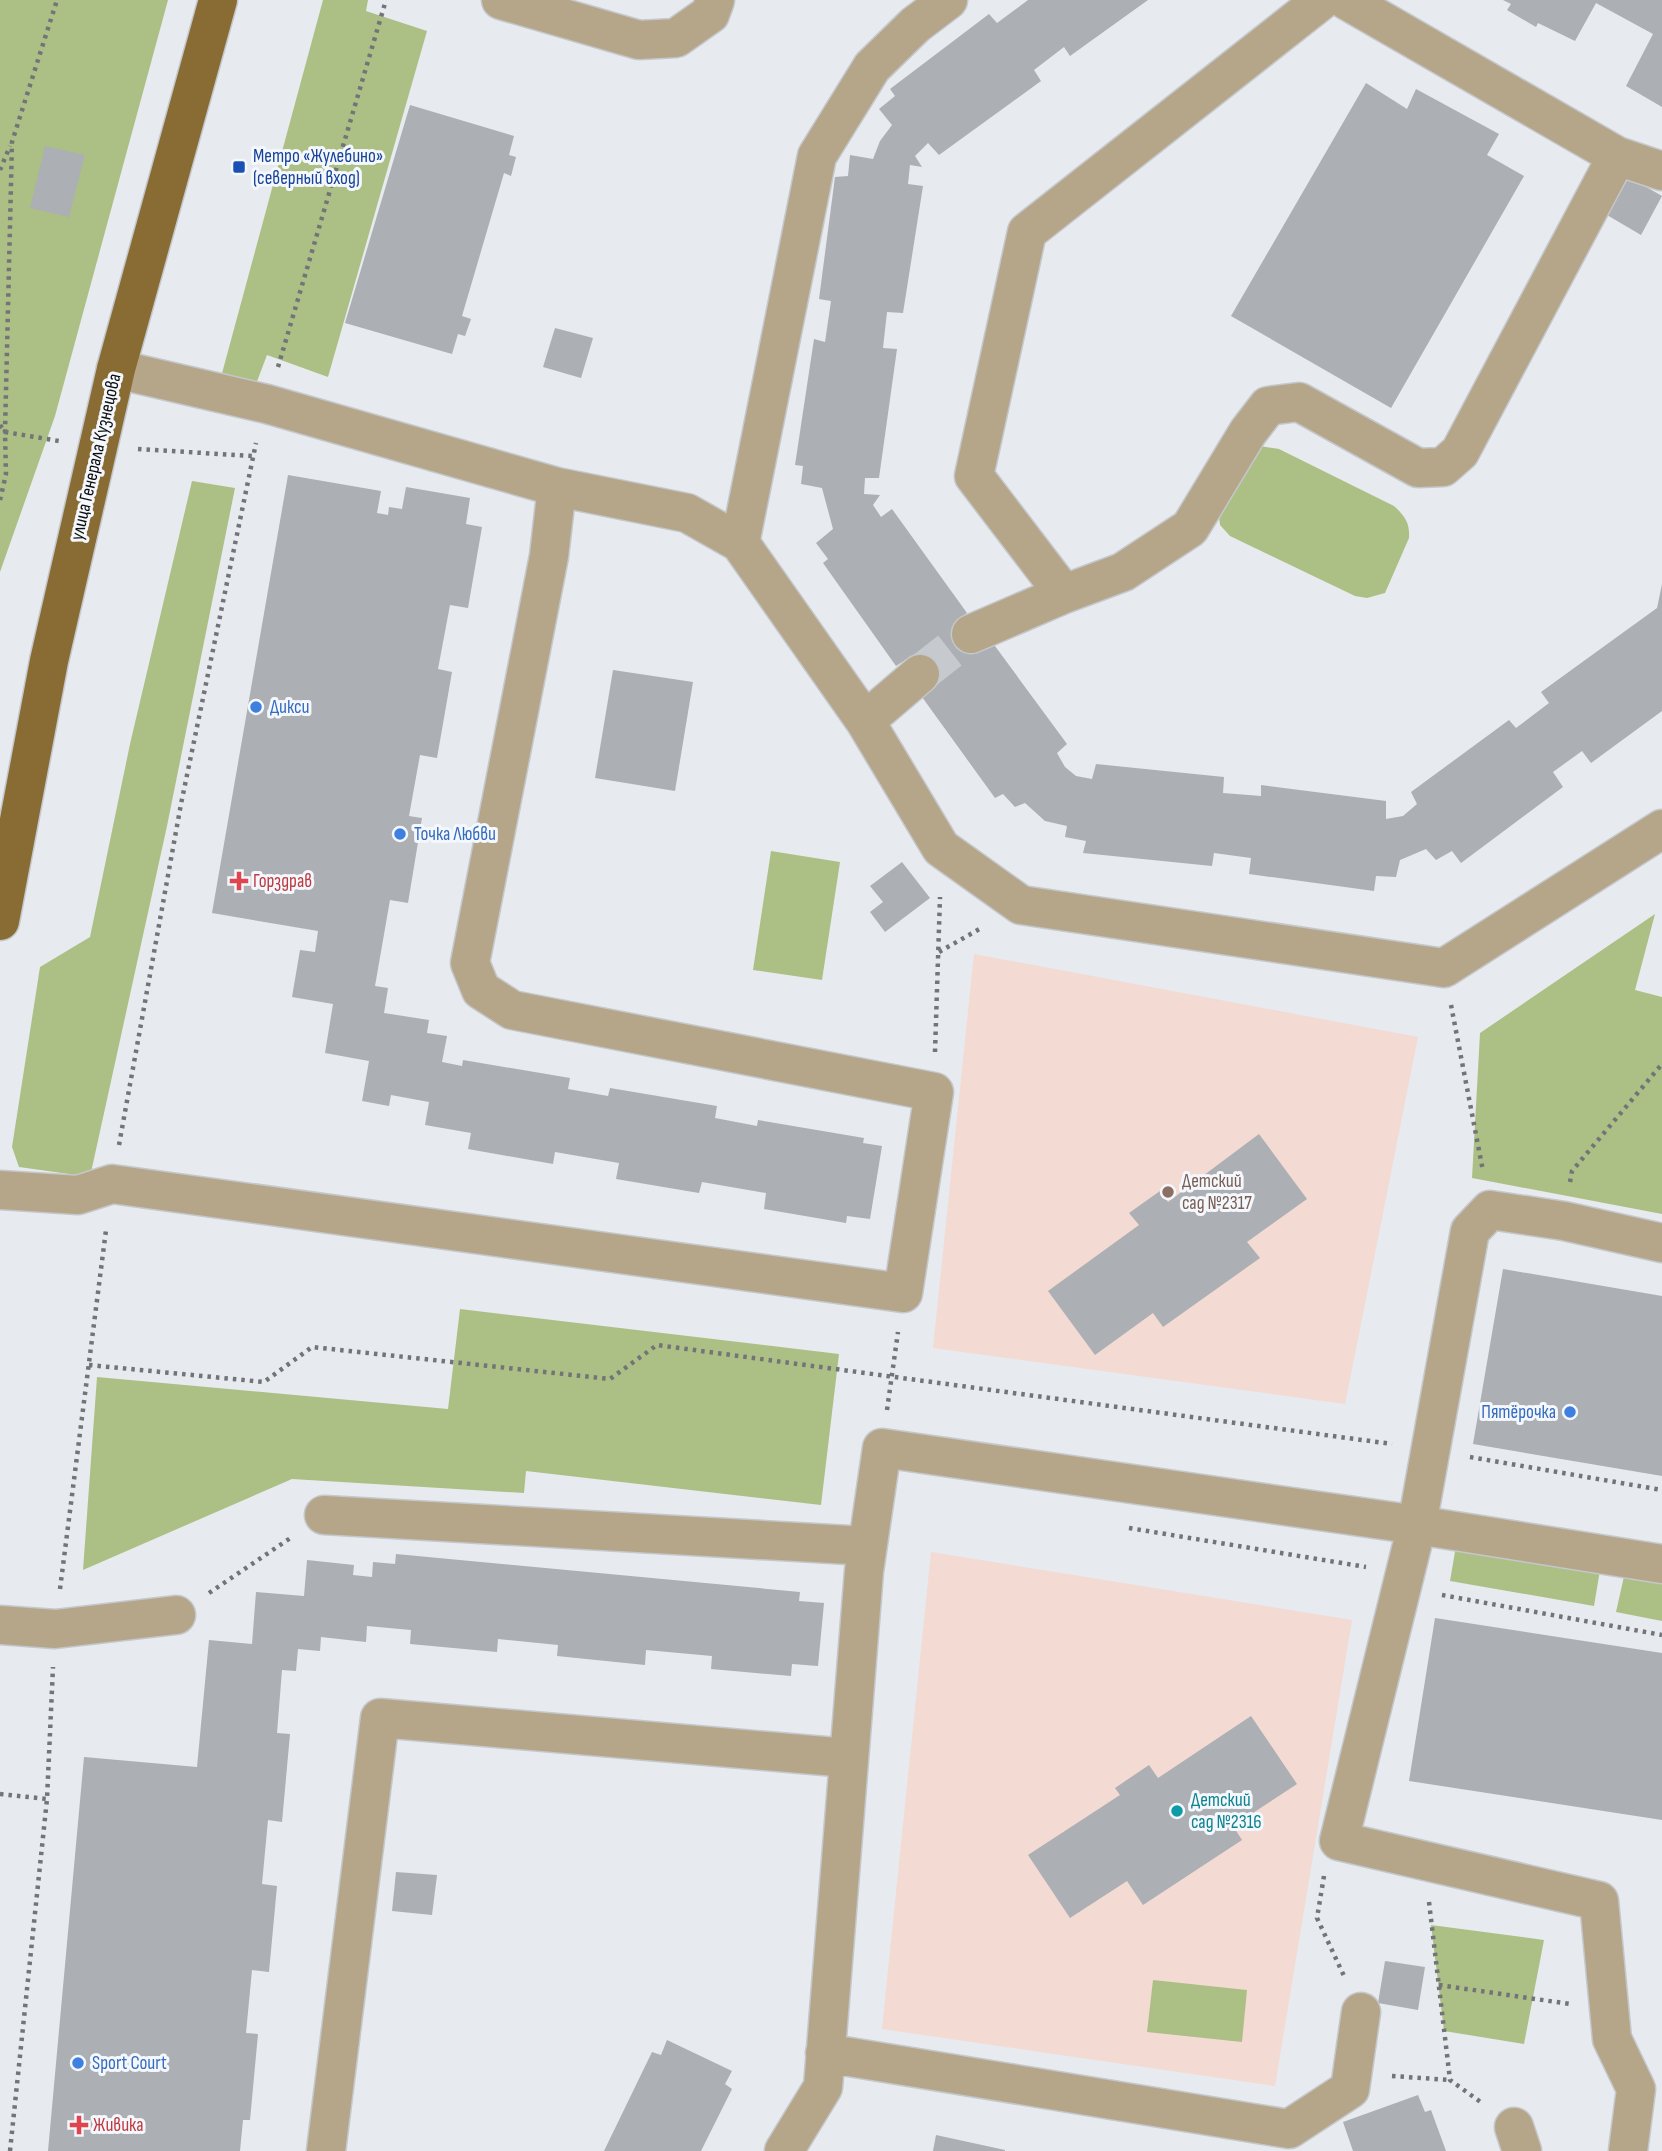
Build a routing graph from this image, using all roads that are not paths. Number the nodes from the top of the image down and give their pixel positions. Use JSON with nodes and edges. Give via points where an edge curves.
{"nodes":[{"id":1,"x":218,"y":0,"type":"edge"},
{"id":2,"x":501,"y":0,"type":"edge"},
{"id":3,"x":715,"y":0,"type":"edge"},
{"id":4,"x":948,"y":0,"type":"edge"},
{"id":5,"x":1322,"y":0,"type":"edge"},
{"id":6,"x":1346,"y":0,"type":"edge"},
{"id":7,"x":1617,"y":156,"type":"junction"},
{"id":8,"x":1662,"y":171,"type":"edge"},
{"id":9,"x":116,"y":369,"type":"junction"},
{"id":10,"x":557,"y":487,"type":"junction"},
{"id":11,"x":740,"y":543,"type":"junction"},
{"id":12,"x":1064,"y":594,"type":"junction"},
{"id":13,"x":971,"y":634,"type":"tunnel mouth"},
{"id":14,"x":920,"y":674,"type":"tunnel mouth"},
{"id":15,"x":865,"y":721,"type":"junction"},
{"id":16,"x":1662,"y":830,"type":"edge"},
{"id":17,"x":0,"y":921,"type":"edge"},
{"id":18,"x":0,"y":1190,"type":"edge"},
{"id":19,"x":1662,"y":1243,"type":"edge"},
{"id":20,"x":324,"y":1515,"type":"road end"},
{"id":21,"x":1417,"y":1525,"type":"junction"},
{"id":22,"x":867,"y":1546,"type":"junction"},
{"id":23,"x":1662,"y":1564,"type":"edge"},
{"id":24,"x":176,"y":1615,"type":"road end"},
{"id":25,"x":0,"y":1625,"type":"edge"},
{"id":26,"x":848,"y":1758,"type":"junction"},
{"id":27,"x":1361,"y":2012,"type":"road end"},
{"id":28,"x":825,"y":2053,"type":"junction"},
{"id":29,"x":1292,"y":2140,"type":"edge"},
{"id":30,"x":326,"y":2151,"type":"edge"},
{"id":31,"x":784,"y":2151,"type":"edge"},
{"id":32,"x":1628,"y":2151,"type":"edge"}],
"edges":[{"from":1,"to":9,"type":"main road","name":"улица Генерала Кузнецова"},
{"from":2,"to":3,"type":"lane","via":[[639,40],[676,38],[710,14]]},
{"from":4,"to":11,"type":"lane","via":[[915,24],[872,67],[817,156]]},
{"from":5,"to":12,"type":"lane","via":[[1027,232],[974,476]]},
{"from":6,"to":7,"type":"lane"},
{"from":7,"to":8,"type":"lane"},
{"from":7,"to":12,"type":"lane","via":[[1460,452],[1443,467],[1418,468],[1299,402],[1268,407],[1190,528],[1124,572]]},
{"from":9,"to":10,"type":"lane","via":[[267,404]]},
{"from":9,"to":17,"type":"main road","name":"улица Генерала Кузнецова","via":[[50,660]]},
{"from":10,"to":11,"type":"lane","via":[[687,513]]},
{"from":10,"to":18,"type":"lane","via":[[549,556],[470,963],[481,990],[512,1010],[934,1092],[903,1293],[112,1184],[78,1195]]},
{"from":11,"to":15,"type":"lane"},
{"from":12,"to":13,"type":"lane"},
{"from":14,"to":15,"type":"lane"},
{"from":15,"to":16,"type":"lane","via":[[941,848],[1021,905],[1444,968]]},
{"from":19,"to":21,"type":"lane","via":[[1490,1210],[1470,1231]]},
{"from":20,"to":22,"type":"lane"},
{"from":21,"to":22,"type":"lane","via":[[882,1448]]},
{"from":21,"to":23,"type":"lane"},
{"from":21,"to":32,"type":"lane","via":[[1339,1841],[1599,1901],[1612,2039],[1636,2089]]},
{"from":22,"to":26,"type":"lane"},
{"from":24,"to":25,"type":"lane","via":[[55,1629]]},
{"from":26,"to":28,"type":"lane"},
{"from":26,"to":30,"type":"lane","via":[[380,1718]]},
{"from":27,"to":29,"type":"lane","via":[[1350,2089]]},
{"from":28,"to":29,"type":"lane"},
{"from":28,"to":31,"type":"lane","via":[[823,2087]]}]}
